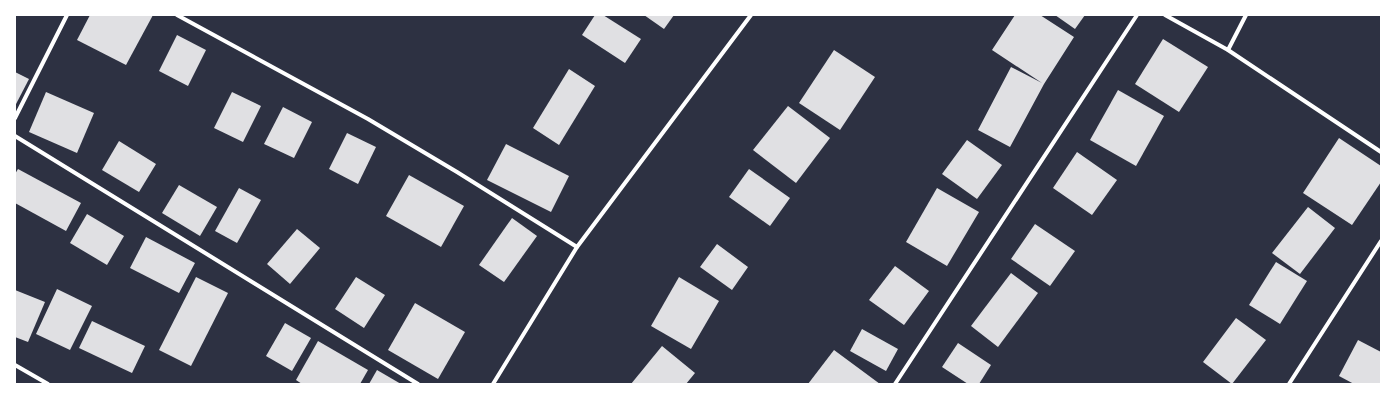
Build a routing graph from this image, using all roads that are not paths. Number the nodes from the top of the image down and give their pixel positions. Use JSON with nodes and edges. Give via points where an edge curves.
{"nodes":[{"id":1,"x":67,"y":15,"type":"edge"},
{"id":2,"x":177,"y":15,"type":"edge"},
{"id":3,"x":751,"y":15,"type":"edge"},
{"id":4,"x":1137,"y":15,"type":"edge"},
{"id":5,"x":1165,"y":15,"type":"edge"},
{"id":6,"x":1246,"y":15,"type":"edge"},
{"id":7,"x":1228,"y":50,"type":"junction"},
{"id":8,"x":15,"y":118,"type":"edge"},
{"id":9,"x":15,"y":136,"type":"edge"},
{"id":10,"x":1381,"y":152,"type":"edge"},
{"id":11,"x":1381,"y":241,"type":"edge"},
{"id":12,"x":577,"y":247,"type":"junction"},
{"id":13,"x":15,"y":365,"type":"edge"},
{"id":14,"x":48,"y":384,"type":"edge"},
{"id":15,"x":418,"y":384,"type":"edge"},
{"id":16,"x":493,"y":384,"type":"edge"},
{"id":17,"x":895,"y":384,"type":"edge"},
{"id":18,"x":1289,"y":384,"type":"edge"}],
"edges":[{"from":1,"to":8,"type":"street"},
{"from":2,"to":12,"type":"street","via":[[368,119]]},
{"from":3,"to":12,"type":"street"},
{"from":4,"to":17,"type":"street"},
{"from":5,"to":7,"type":"street"},
{"from":6,"to":7,"type":"street"},
{"from":7,"to":10,"type":"street"},
{"from":9,"to":15,"type":"street"},
{"from":11,"to":18,"type":"street"},
{"from":12,"to":16,"type":"street"},
{"from":13,"to":14,"type":"street"}]}
